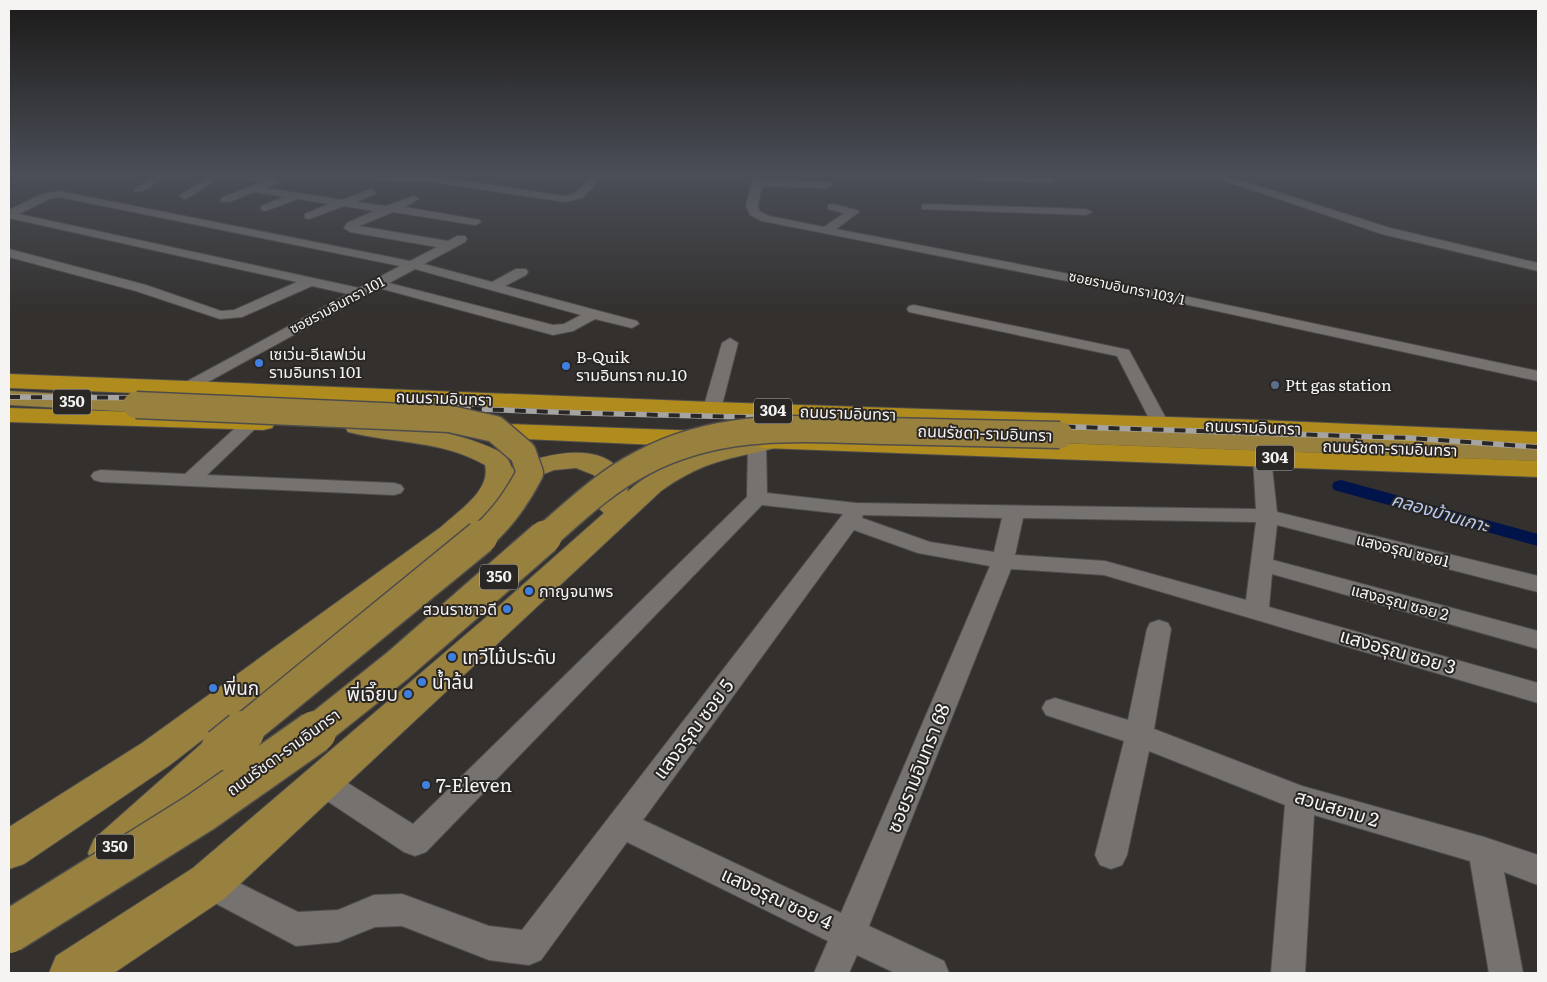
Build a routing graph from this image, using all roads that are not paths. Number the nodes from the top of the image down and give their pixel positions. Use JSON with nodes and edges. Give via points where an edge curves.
{"nodes":[{"id":1,"x":39,"y":221,"type":"edge"},
{"id":2,"x":192,"y":221,"type":"edge"},
{"id":3,"x":361,"y":221,"type":"edge"},
{"id":4,"x":438,"y":221,"type":"edge"},
{"id":5,"x":468,"y":221,"type":"edge"},
{"id":6,"x":776,"y":221,"type":"edge"},
{"id":7,"x":840,"y":221,"type":"edge"},
{"id":8,"x":1356,"y":221,"type":"edge"},
{"id":9,"x":475,"y":222,"type":"dead end"},
{"id":10,"x":827,"y":230,"type":"junction"},
{"id":11,"x":404,"y":238,"type":"junction"},
{"id":12,"x":9,"y":253,"type":"edge"},
{"id":13,"x":416,"y":266,"type":"junction"},
{"id":14,"x":1538,"y":267,"type":"edge"},
{"id":15,"x":521,"y":272,"type":"dead end"},
{"id":16,"x":309,"y":282,"type":"junction"},
{"id":17,"x":384,"y":285,"type":"dead end"},
{"id":18,"x":497,"y":288,"type":"junction"},
{"id":19,"x":360,"y":292,"type":"junction"},
{"id":20,"x":465,"y":307,"type":"junction"},
{"id":21,"x":914,"y":309,"type":"dead end"},
{"id":22,"x":594,"y":312,"type":"junction"},
{"id":23,"x":632,"y":324,"type":"dead end"},
{"id":24,"x":730,"y":343,"type":"dead end"},
{"id":25,"x":1538,"y":376,"type":"edge"},
{"id":26,"x":9,"y":381,"type":"edge"},
{"id":27,"x":188,"y":388,"type":"junction"},
{"id":28,"x":9,"y":398,"type":"edge"},
{"id":29,"x":575,"y":403,"type":"junction"},
{"id":30,"x":649,"y":406,"type":"junction"},
{"id":31,"x":712,"y":408,"type":"junction"},
{"id":32,"x":838,"y":413,"type":"junction"},
{"id":33,"x":9,"y":415,"type":"edge"},
{"id":34,"x":251,"y":423,"type":"junction"},
{"id":35,"x":1160,"y":424,"type":"junction"},
{"id":36,"x":357,"y":427,"type":"junction"},
{"id":37,"x":562,"y":433,"type":"junction"},
{"id":38,"x":637,"y":437,"type":"junction"},
{"id":39,"x":1538,"y":440,"type":"edge"},
{"id":40,"x":766,"y":442,"type":"junction"},
{"id":41,"x":822,"y":444,"type":"junction"},
{"id":42,"x":1538,"y":453,"type":"edge"},
{"id":43,"x":1262,"y":458,"type":"junction"},
{"id":44,"x":1538,"y":469,"type":"edge"},
{"id":45,"x":100,"y":476,"type":"dead end"},
{"id":46,"x":190,"y":480,"type":"junction"},
{"id":47,"x":496,"y":487,"type":"junction"},
{"id":48,"x":394,"y":489,"type":"dead end"},
{"id":49,"x":757,"y":498,"type":"junction"},
{"id":50,"x":1014,"y":510,"type":"junction"},
{"id":51,"x":853,"y":515,"type":"junction"},
{"id":52,"x":1267,"y":516,"type":"junction"},
{"id":53,"x":606,"y":525,"type":"junction"},
{"id":54,"x":1003,"y":561,"type":"junction"},
{"id":55,"x":1263,"y":564,"type":"junction"},
{"id":56,"x":1538,"y":584,"type":"edge"},
{"id":57,"x":1257,"y":610,"type":"junction"},
{"id":58,"x":1159,"y":629,"type":"dead end"},
{"id":59,"x":1538,"y":640,"type":"edge"},
{"id":60,"x":1538,"y":693,"type":"edge"},
{"id":61,"x":1055,"y":708,"type":"dead end"},
{"id":62,"x":1139,"y":735,"type":"junction"},
{"id":63,"x":322,"y":782,"type":"junction"},
{"id":64,"x":1300,"y":798,"type":"junction"},
{"id":65,"x":622,"y":825,"type":"junction"},
{"id":66,"x":9,"y":850,"type":"edge"},
{"id":67,"x":1484,"y":851,"type":"junction"},
{"id":68,"x":1111,"y":855,"type":"dead end"},
{"id":69,"x":1538,"y":870,"type":"edge"},
{"id":70,"x":209,"y":883,"type":"junction"},
{"id":71,"x":9,"y":932,"type":"edge"},
{"id":72,"x":850,"y":932,"type":"junction"},
{"id":73,"x":9,"y":944,"type":"edge"},
{"id":74,"x":73,"y":973,"type":"edge"},
{"id":75,"x":97,"y":973,"type":"edge"},
{"id":76,"x":831,"y":973,"type":"edge"},
{"id":77,"x":932,"y":973,"type":"edge"},
{"id":78,"x":1288,"y":973,"type":"edge"},
{"id":79,"x":1506,"y":973,"type":"edge"}],
"edges":[{"from":1,"to":16,"type":"street"},
{"from":2,"to":13,"type":"street"},
{"from":3,"to":11,"type":"street","via":[[350,228]]},
{"from":4,"to":11,"type":"street"},
{"from":5,"to":9,"type":"street"},
{"from":6,"to":10,"type":"street","name":"ซอยรามอินทรา 103/1"},
{"from":7,"to":10,"type":"street"},
{"from":8,"to":14,"type":"street"},
{"from":10,"to":25,"type":"street","name":"ซอยรามอินทรา 103/1","via":[[1189,301]]},
{"from":11,"to":13,"type":"street","name":"ซอยรามอินทรา 101","via":[[455,242]]},
{"from":12,"to":16,"type":"street","via":[[133,286],[220,315],[236,314]]},
{"from":13,"to":18,"type":"street"},
{"from":13,"to":19,"type":"street","name":"ซอยรามอินทรา 101"},
{"from":15,"to":18,"type":"street"},
{"from":16,"to":19,"type":"street"},
{"from":17,"to":20,"type":"street"},
{"from":18,"to":20,"type":"street"},
{"from":18,"to":22,"type":"street"},
{"from":19,"to":27,"type":"street","name":"ซอยรามอินทรา 101"},
{"from":20,"to":22,"type":"street","via":[[554,330],[568,328]]},
{"from":21,"to":35,"type":"street","via":[[1124,353]]},
{"from":22,"to":23,"type":"street"},
{"from":24,"to":31,"type":"street"},
{"from":26,"to":27,"type":"highway","name":"ถนนรามอินทรา","number":"304"},
{"from":27,"to":29,"type":"highway","name":"ถนนรามอินทรา","number":"304"},
{"from":28,"to":73,"type":"main road","number":"350","bridge":true,"via":[[450,419],[495,429],[523,453],[530,472],[517,498],[494,527],[222,749]]},
{"from":29,"to":30,"type":"highway","name":"ถนนรามอินทรา","number":"304"},
{"from":29,"to":37,"type":"highway"},
{"from":30,"to":31,"type":"highway","name":"ถนนรามอินทรา","number":"304"},
{"from":30,"to":38,"type":"highway"},
{"from":31,"to":32,"type":"highway","name":"ถนนรามอินทรา","number":"304"},
{"from":32,"to":35,"type":"highway","name":"ถนนรามอินทรา","number":"304"},
{"from":32,"to":41,"type":"highway","via":[[814,429],[815,438]]},
{"from":33,"to":34,"type":"highway","name":"ถนนรามอินทรา","number":"304"},
{"from":34,"to":36,"type":"highway","name":"ถนนรามอินทรา","number":"304"},
{"from":34,"to":46,"type":"street"},
{"from":35,"to":39,"type":"highway","name":"ถนนรามอินทรา","number":"304"},
{"from":36,"to":37,"type":"highway","name":"ถนนรามอินทรา","number":"304"},
{"from":36,"to":47,"type":"main road","via":[[465,444],[497,461],[500,473]]},
{"from":37,"to":38,"type":"highway","name":"ถนนรามอินทรา","number":"304"},
{"from":38,"to":40,"type":"highway","name":"ถนนรามอินทรา","number":"304"},
{"from":40,"to":41,"type":"highway","name":"ถนนรามอินทรา","number":"304"},
{"from":40,"to":49,"type":"street"},
{"from":40,"to":53,"type":"main road","number":"350","via":[[685,463],[651,485]]},
{"from":41,"to":43,"type":"highway","name":"ถนนรามอินทรา","number":"304"},
{"from":42,"to":71,"type":"main road","name":"ถนนรัชดา-รามอินทรา","number":"350","bridge":true,"via":[[772,428],[694,442],[641,463],[568,517],[314,733],[169,832]]},
{"from":43,"to":44,"type":"highway","name":"ถนนรามอินทรา","number":"304"},
{"from":43,"to":52,"type":"street"},
{"from":45,"to":46,"type":"street"},
{"from":46,"to":48,"type":"street"},
{"from":47,"to":53,"type":"main road","via":[[540,467],[559,462],[586,462],[605,470],[614,488]]},
{"from":47,"to":66,"type":"main road","via":[[451,533],[391,580],[156,754]]},
{"from":49,"to":51,"type":"street"},
{"from":49,"to":63,"type":"street","via":[[415,842]]},
{"from":50,"to":51,"type":"street","name":"แสงอรุณ ซอย1"},
{"from":50,"to":52,"type":"street","name":"แสงอรุณ ซอย1"},
{"from":50,"to":54,"type":"street","name":"ซอยรามอินทรา 68"},
{"from":51,"to":54,"type":"street","via":[[926,548]]},
{"from":51,"to":65,"type":"street","name":"แสงอรุณ ซอย 5"},
{"from":52,"to":55,"type":"street"},
{"from":52,"to":56,"type":"street","name":"แสงอรุณ ซอย1"},
{"from":53,"to":63,"type":"main road","number":"350","via":[[504,621]]},
{"from":54,"to":57,"type":"street","via":[[1105,568]]},
{"from":54,"to":72,"type":"street","name":"ซอยรามอินทรา 68"},
{"from":55,"to":57,"type":"street"},
{"from":55,"to":59,"type":"street","name":"แสงอรุณ ซอย 2"},
{"from":57,"to":60,"type":"street","name":"แสงอรุณ ซอย 3"},
{"from":58,"to":62,"type":"street"},
{"from":61,"to":62,"type":"street","name":"สวนสยาม 2"},
{"from":62,"to":64,"type":"street","name":"สวนสยาม 2"},
{"from":62,"to":68,"type":"street"},
{"from":63,"to":70,"type":"main road","number":"350"},
{"from":64,"to":67,"type":"street","name":"สวนสยาม 2"},
{"from":64,"to":78,"type":"street"},
{"from":65,"to":70,"type":"street","name":"แสงอรุณ ซอย 5","via":[[529,948],[489,943],[402,910],[374,911],[338,926],[296,929]]},
{"from":65,"to":72,"type":"street","name":"แสงอรุณ ซอย 4"},
{"from":67,"to":69,"type":"street","name":"สวนสยาม 2"},
{"from":67,"to":79,"type":"street"},
{"from":70,"to":74,"type":"main road","number":"350"},
{"from":70,"to":75,"type":"main road"},
{"from":72,"to":76,"type":"street","name":"ซอยรามอินทรา 68"},
{"from":72,"to":77,"type":"street","name":"แสงอรุณ ซอย 4"}]}
